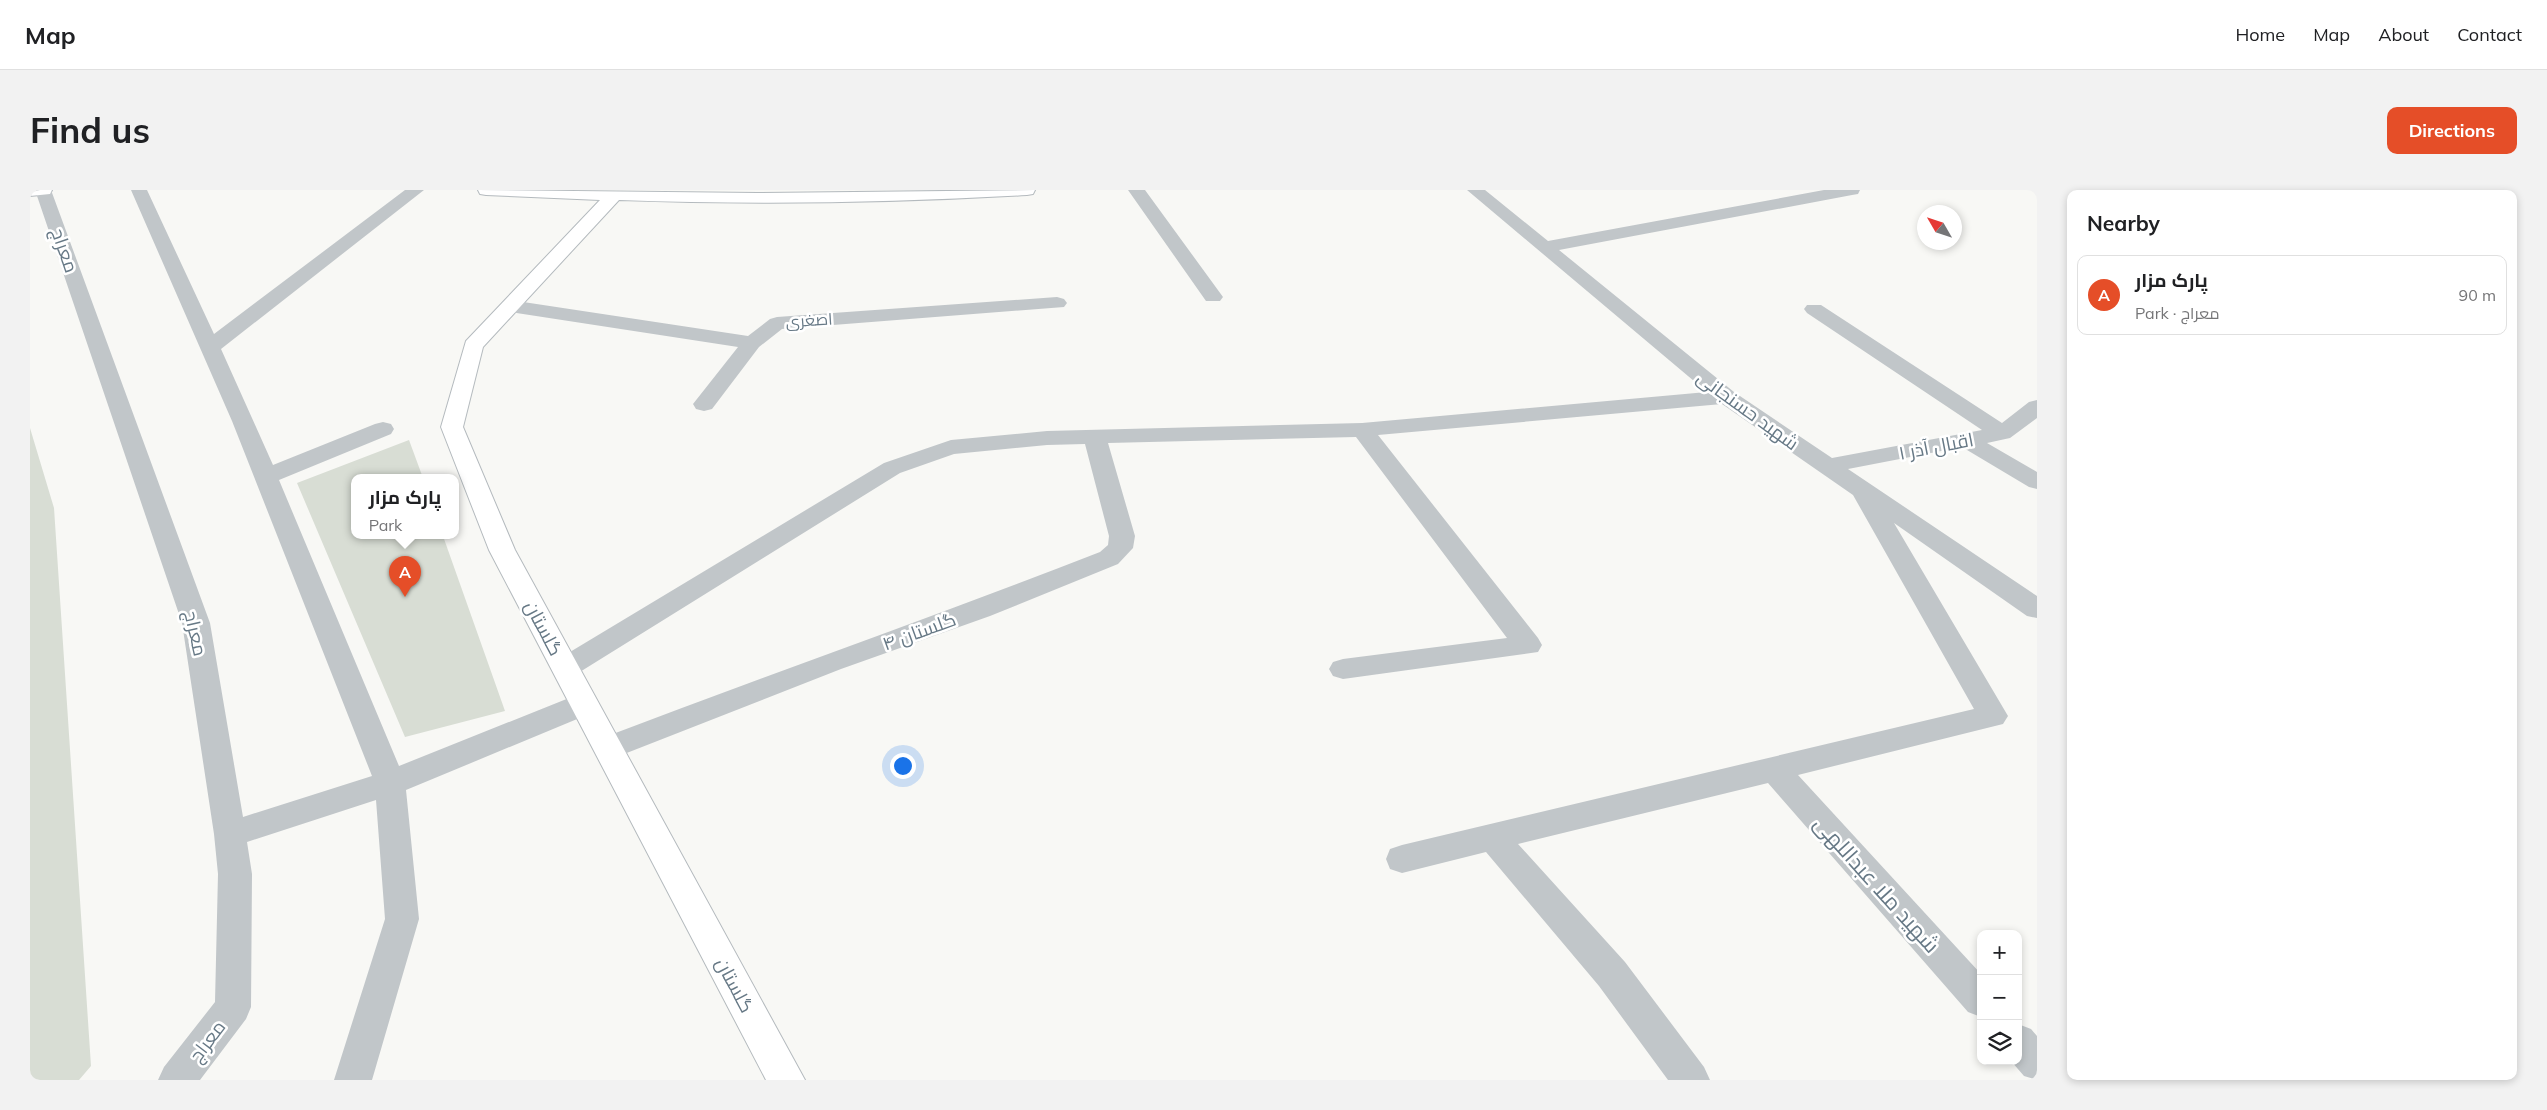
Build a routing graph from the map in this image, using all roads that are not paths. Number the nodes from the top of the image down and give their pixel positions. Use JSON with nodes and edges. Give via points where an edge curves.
{"nodes":[{"id":1,"x":44,"y":190,"type":"edge"},
{"id":2,"x":139,"y":190,"type":"edge"},
{"id":3,"x":416,"y":190,"type":"edge"},
{"id":4,"x":486,"y":190,"type":"edge"},
{"id":5,"x":1027,"y":190,"type":"edge"},
{"id":6,"x":1136,"y":190,"type":"edge"},
{"id":7,"x":1475,"y":190,"type":"edge"},
{"id":8,"x":1852,"y":190,"type":"edge"},
{"id":9,"x":30,"y":191,"type":"edge"},
{"id":10,"x":617,"y":193,"type":"edge"},
{"id":11,"x":791,"y":194,"type":"edge"},
{"id":12,"x":890,"y":194,"type":"edge"},
{"id":13,"x":1544,"y":247,"type":"junction"},
{"id":14,"x":1213,"y":297,"type":"dead end"},
{"id":15,"x":1057,"y":303,"type":"dead end"},
{"id":16,"x":510,"y":306,"type":"junction"},
{"id":17,"x":1814,"y":309,"type":"dead end"},
{"id":18,"x":752,"y":343,"type":"junction"},
{"id":19,"x":210,"y":347,"type":"junction"},
{"id":20,"x":1726,"y":397,"type":"junction"},
{"id":21,"x":704,"y":404,"type":"dead end"},
{"id":22,"x":2037,"y":407,"type":"edge"},
{"id":23,"x":383,"y":429,"type":"dead end"},
{"id":24,"x":1362,"y":430,"type":"junction"},
{"id":25,"x":2002,"y":433,"type":"junction"},
{"id":26,"x":1096,"y":437,"type":"junction"},
{"id":27,"x":1966,"y":440,"type":"junction"},
{"id":28,"x":1828,"y":466,"type":"junction"},
{"id":29,"x":265,"y":478,"type":"junction"},
{"id":30,"x":2037,"y":482,"type":"edge"},
{"id":31,"x":1863,"y":491,"type":"junction"},
{"id":32,"x":2037,"y":609,"type":"edge"},
{"id":33,"x":565,"y":668,"type":"junction"},
{"id":34,"x":1343,"y":669,"type":"dead end"},
{"id":35,"x":584,"y":704,"type":"junction"},
{"id":36,"x":608,"y":748,"type":"junction"},
{"id":37,"x":1774,"y":768,"type":"junction"},
{"id":38,"x":390,"y":783,"type":"junction"},
{"id":39,"x":230,"y":834,"type":"junction"},
{"id":40,"x":1492,"y":838,"type":"junction"},
{"id":41,"x":1402,"y":859,"type":"dead end"},
{"id":42,"x":1977,"y":996,"type":"edge"},
{"id":43,"x":2022,"y":1046,"type":"edge"},
{"id":44,"x":2037,"y":1063,"type":"edge"},
{"id":45,"x":177,"y":1080,"type":"edge"},
{"id":46,"x":353,"y":1080,"type":"edge"},
{"id":47,"x":786,"y":1080,"type":"edge"},
{"id":48,"x":1690,"y":1080,"type":"edge"}],
"edges":[{"from":1,"to":9,"type":"street"},
{"from":1,"to":39,"type":"street","name":"معراج","via":[[196,623]]},
{"from":2,"to":19,"type":"street"},
{"from":3,"to":19,"type":"street"},
{"from":4,"to":10,"type":"street"},
{"from":5,"to":12,"type":"street"},
{"from":6,"to":14,"type":"street"},
{"from":7,"to":13,"type":"street","name":"شهید حسنجانی"},
{"from":8,"to":13,"type":"street"},
{"from":10,"to":11,"type":"street"},
{"from":10,"to":16,"type":"street","name":"گلستان"},
{"from":11,"to":12,"type":"street"},
{"from":13,"to":20,"type":"street","name":"شهید حسنجانی"},
{"from":15,"to":18,"type":"street","name":"اصغری","via":[[777,323]]},
{"from":16,"to":18,"type":"street"},
{"from":16,"to":33,"type":"street","name":"گلستان","via":[[473,344],[452,427],[502,550]]},
{"from":17,"to":25,"type":"street"},
{"from":18,"to":21,"type":"street","name":"اصغری"},
{"from":19,"to":29,"type":"street"},
{"from":20,"to":24,"type":"street"},
{"from":20,"to":28,"type":"street","name":"شهید حسنجانی"},
{"from":22,"to":25,"type":"street","name":"اقبال آذر ۱"},
{"from":23,"to":29,"type":"street"},
{"from":24,"to":26,"type":"street"},
{"from":24,"to":34,"type":"street","via":[[1528,645]]},
{"from":25,"to":27,"type":"street","name":"اقبال آذر ۱"},
{"from":26,"to":33,"type":"street","via":[[951,447],[892,468]]},
{"from":26,"to":36,"type":"street","name":"گلستان ۴","via":[[1122,536],[1120,548],[1109,558]]},
{"from":27,"to":28,"type":"street","name":"اقبال آذر ۱"},
{"from":27,"to":30,"type":"street"},
{"from":28,"to":31,"type":"street","name":"شهید حسنجانی"},
{"from":29,"to":38,"type":"street"},
{"from":31,"to":32,"type":"street","name":"شهید حسنجانی"},
{"from":31,"to":37,"type":"street","via":[[1993,716]]},
{"from":33,"to":35,"type":"street","name":"گلستان"},
{"from":35,"to":36,"type":"street","name":"گلستان"},
{"from":35,"to":38,"type":"street"},
{"from":36,"to":47,"type":"street","name":"گلستان"},
{"from":37,"to":40,"type":"street"},
{"from":37,"to":42,"type":"street","name":"شهید ملا عبداللهی"},
{"from":38,"to":39,"type":"street"},
{"from":38,"to":46,"type":"street","via":[[402,919]]},
{"from":39,"to":45,"type":"street","name":"معراج","via":[[236,874],[233,1007]]},
{"from":40,"to":41,"type":"street"},
{"from":40,"to":48,"type":"street","via":[[1612,974]]},
{"from":43,"to":44,"type":"street"}]}
